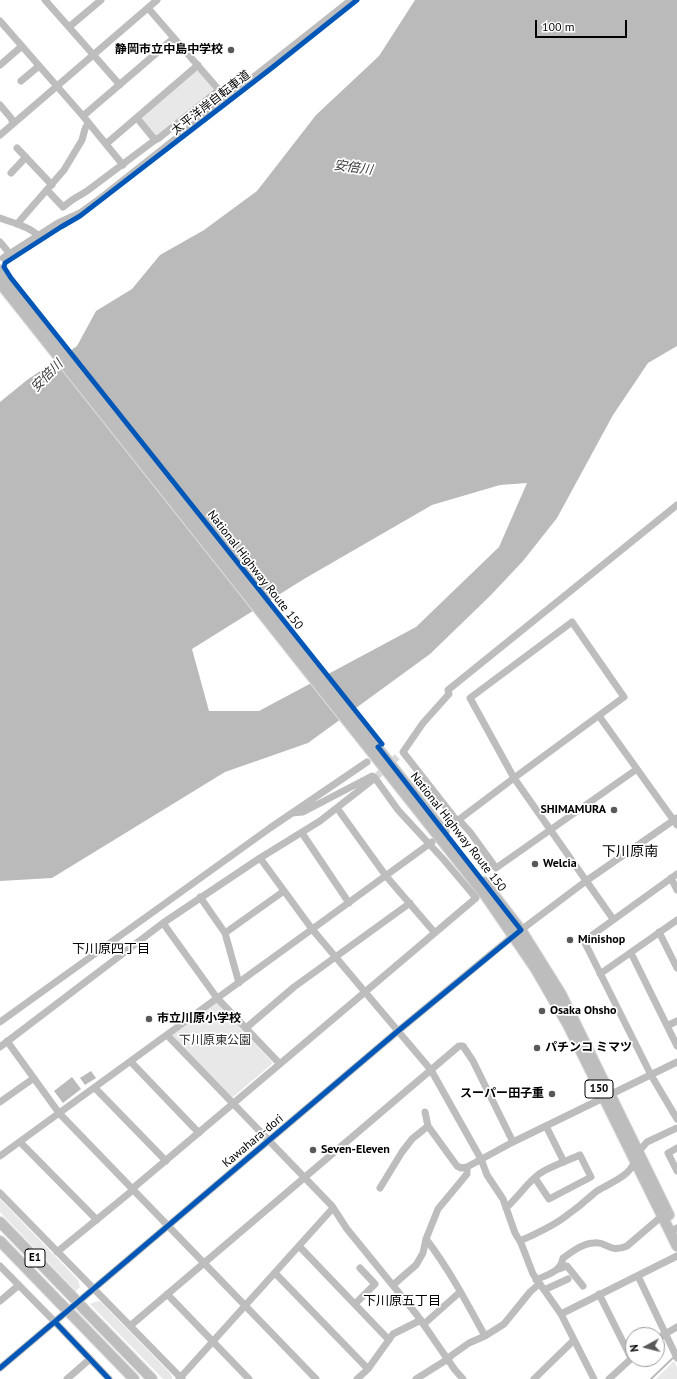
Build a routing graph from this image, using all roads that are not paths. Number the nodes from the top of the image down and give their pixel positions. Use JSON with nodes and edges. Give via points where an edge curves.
{"nodes":[{"id":1,"x":101,"y":0,"type":"edge"},
{"id":2,"x":157,"y":0,"type":"edge"},
{"id":3,"x":351,"y":0,"type":"edge"},
{"id":4,"x":48,"y":1,"type":"edge"},
{"id":5,"x":148,"y":8,"type":"junction"},
{"id":6,"x":0,"y":21,"type":"edge"},
{"id":7,"x":69,"y":28,"type":"junction"},
{"id":8,"x":174,"y":38,"type":"junction"},
{"id":9,"x":22,"y":46,"type":"junction"},
{"id":10,"x":93,"y":54,"type":"junction"},
{"id":11,"x":198,"y":65,"type":"junction"},
{"id":12,"x":0,"y":66,"type":"edge"},
{"id":13,"x":39,"y":66,"type":"junction"},
{"id":14,"x":21,"y":81,"type":"dead end"},
{"id":15,"x":120,"y":85,"type":"junction"},
{"id":16,"x":56,"y":86,"type":"junction"},
{"id":17,"x":0,"y":105,"type":"edge"},
{"id":18,"x":83,"y":116,"type":"junction"},
{"id":19,"x":137,"y":118,"type":"junction"},
{"id":20,"x":13,"y":123,"type":"junction"},
{"id":21,"x":88,"y":123,"type":"junction"},
{"id":22,"x":0,"y":135,"type":"edge"},
{"id":23,"x":155,"y":140,"type":"junction"},
{"id":24,"x":106,"y":144,"type":"junction"},
{"id":25,"x":17,"y":148,"type":"dead end"},
{"id":26,"x":26,"y":157,"type":"junction"},
{"id":27,"x":123,"y":165,"type":"junction"},
{"id":28,"x":11,"y":173,"type":"dead end"},
{"id":29,"x":49,"y":187,"type":"junction"},
{"id":30,"x":0,"y":218,"type":"edge"},
{"id":31,"x":17,"y":224,"type":"junction"},
{"id":32,"x":37,"y":235,"type":"junction"},
{"id":33,"x":0,"y":242,"type":"edge"},
{"id":34,"x":10,"y":254,"type":"junction"},
{"id":35,"x":3,"y":258,"type":"dead end"},
{"id":36,"x":0,"y":270,"type":"edge"},
{"id":37,"x":2,"y":283,"type":"edge"},
{"id":38,"x":677,"y":504,"type":"edge"},
{"id":39,"x":599,"y":716,"type":"junction"},
{"id":40,"x":367,"y":762,"type":"dead end"},
{"id":41,"x":637,"y":769,"type":"junction"},
{"id":42,"x":376,"y":777,"type":"junction"},
{"id":43,"x":514,"y":778,"type":"junction"},
{"id":44,"x":338,"y":808,"type":"junction"},
{"id":45,"x":292,"y":813,"type":"junction"},
{"id":46,"x":676,"y":821,"type":"edge"},
{"id":47,"x":456,"y":822,"type":"junction"},
{"id":48,"x":550,"y":830,"type":"junction"},
{"id":49,"x":302,"y":833,"type":"junction"},
{"id":50,"x":431,"y":843,"type":"junction"},
{"id":51,"x":260,"y":858,"type":"junction"},
{"id":52,"x":386,"y":876,"type":"junction"},
{"id":53,"x":674,"y":876,"type":"edge"},
{"id":54,"x":586,"y":881,"type":"junction"},
{"id":55,"x":284,"y":890,"type":"junction"},
{"id":56,"x":677,"y":890,"type":"edge"},
{"id":57,"x":200,"y":897,"type":"junction"},
{"id":58,"x":349,"y":903,"type":"junction"},
{"id":59,"x":410,"y":903,"type":"junction"},
{"id":60,"x":614,"y":919,"type":"junction"},
{"id":61,"x":677,"y":920,"type":"edge"},
{"id":62,"x":163,"y":922,"type":"junction"},
{"id":63,"x":312,"y":929,"type":"junction"},
{"id":64,"x":659,"y":932,"type":"junction"},
{"id":65,"x":224,"y":933,"type":"junction"},
{"id":66,"x":436,"y":933,"type":"junction"},
{"id":67,"x":517,"y":933,"type":"junction"},
{"id":68,"x":631,"y":953,"type":"junction"},
{"id":69,"x":335,"y":957,"type":"junction"},
{"id":70,"x":677,"y":968,"type":"edge"},
{"id":71,"x":600,"y":974,"type":"junction"},
{"id":72,"x":239,"y":983,"type":"junction"},
{"id":73,"x":365,"y":992,"type":"junction"},
{"id":74,"x":217,"y":998,"type":"junction"},
{"id":75,"x":677,"y":1021,"type":"edge"},
{"id":76,"x":0,"y":1022,"type":"edge"},
{"id":77,"x":667,"y":1026,"type":"junction"},
{"id":78,"x":246,"y":1028,"type":"junction"},
{"id":79,"x":398,"y":1031,"type":"junction"},
{"id":80,"x":167,"y":1035,"type":"junction"},
{"id":81,"x":7,"y":1042,"type":"junction"},
{"id":82,"x":677,"y":1046,"type":"edge"},
{"id":83,"x":0,"y":1047,"type":"edge"},
{"id":84,"x":130,"y":1062,"type":"junction"},
{"id":85,"x":677,"y":1062,"type":"edge"},
{"id":86,"x":280,"y":1064,"type":"junction"},
{"id":87,"x":432,"y":1070,"type":"junction"},
{"id":88,"x":651,"y":1075,"type":"junction"},
{"id":89,"x":34,"y":1078,"type":"junction"},
{"id":90,"x":94,"y":1088,"type":"junction"},
{"id":91,"x":607,"y":1096,"type":"junction"},
{"id":92,"x":0,"y":1102,"type":"edge"},
{"id":93,"x":233,"y":1104,"type":"junction"},
{"id":94,"x":425,"y":1112,"type":"dead end"},
{"id":95,"x":59,"y":1113,"type":"junction"},
{"id":96,"x":677,"y":1119,"type":"edge"},
{"id":97,"x":428,"y":1126,"type":"junction"},
{"id":98,"x":546,"y":1126,"type":"junction"},
{"id":99,"x":677,"y":1128,"type":"edge"},
{"id":100,"x":199,"y":1133,"type":"junction"},
{"id":101,"x":269,"y":1141,"type":"junction"},
{"id":102,"x":20,"y":1142,"type":"junction"},
{"id":103,"x":514,"y":1142,"type":"junction"},
{"id":104,"x":677,"y":1148,"type":"edge"},
{"id":105,"x":638,"y":1151,"type":"junction"},
{"id":106,"x":0,"y":1156,"type":"edge"},
{"id":107,"x":481,"y":1159,"type":"junction"},
{"id":108,"x":166,"y":1161,"type":"junction"},
{"id":109,"x":634,"y":1161,"type":"junction"},
{"id":110,"x":564,"y":1162,"type":"junction"},
{"id":111,"x":467,"y":1168,"type":"junction"},
{"id":112,"x":677,"y":1171,"type":"edge"},
{"id":113,"x":305,"y":1178,"type":"junction"},
{"id":114,"x":535,"y":1178,"type":"junction"},
{"id":115,"x":380,"y":1188,"type":"dead end"},
{"id":116,"x":133,"y":1190,"type":"junction"},
{"id":117,"x":0,"y":1193,"type":"edge"},
{"id":118,"x":334,"y":1208,"type":"junction"},
{"id":119,"x":506,"y":1208,"type":"junction"},
{"id":120,"x":662,"y":1216,"type":"junction"},
{"id":121,"x":97,"y":1220,"type":"junction"},
{"id":122,"x":0,"y":1222,"type":"edge"},
{"id":123,"x":168,"y":1226,"type":"junction"},
{"id":124,"x":676,"y":1230,"type":"edge"},
{"id":125,"x":426,"y":1240,"type":"junction"},
{"id":126,"x":0,"y":1241,"type":"edge"},
{"id":127,"x":520,"y":1242,"type":"junction"},
{"id":128,"x":299,"y":1246,"type":"junction"},
{"id":129,"x":677,"y":1246,"type":"edge"},
{"id":130,"x":57,"y":1252,"type":"junction"},
{"id":131,"x":677,"y":1256,"type":"edge"},
{"id":132,"x":204,"y":1263,"type":"junction"},
{"id":133,"x":0,"y":1266,"type":"edge"},
{"id":134,"x":360,"y":1268,"type":"dead end"},
{"id":135,"x":558,"y":1270,"type":"junction"},
{"id":136,"x":275,"y":1273,"type":"junction"},
{"id":137,"x":638,"y":1276,"type":"junction"},
{"id":138,"x":568,"y":1279,"type":"dead end"},
{"id":139,"x":538,"y":1282,"type":"junction"},
{"id":140,"x":19,"y":1285,"type":"junction"},
{"id":141,"x":393,"y":1285,"type":"junction"},
{"id":142,"x":583,"y":1286,"type":"dead end"},
{"id":143,"x":94,"y":1289,"type":"junction"},
{"id":144,"x":544,"y":1290,"type":"junction"},
{"id":145,"x":460,"y":1292,"type":"junction"},
{"id":146,"x":167,"y":1294,"type":"junction"},
{"id":147,"x":600,"y":1294,"type":"junction"},
{"id":148,"x":0,"y":1301,"type":"edge"},
{"id":149,"x":355,"y":1304,"type":"junction"},
{"id":150,"x":245,"y":1306,"type":"junction"},
{"id":151,"x":561,"y":1314,"type":"junction"},
{"id":152,"x":55,"y":1322,"type":"junction"},
{"id":153,"x":422,"y":1322,"type":"junction"},
{"id":154,"x":130,"y":1326,"type":"junction"},
{"id":155,"x":662,"y":1327,"type":"edge"},
{"id":156,"x":677,"y":1328,"type":"edge"},
{"id":157,"x":665,"y":1334,"type":"joint"},
{"id":158,"x":485,"y":1336,"type":"junction"},
{"id":159,"x":389,"y":1340,"type":"junction"},
{"id":160,"x":574,"y":1340,"type":"junction"},
{"id":161,"x":214,"y":1342,"type":"junction"},
{"id":162,"x":625,"y":1344,"type":"edge"},
{"id":163,"x":677,"y":1358,"type":"edge"},
{"id":164,"x":90,"y":1359,"type":"junction"},
{"id":165,"x":448,"y":1359,"type":"junction"},
{"id":166,"x":625,"y":1364,"type":"edge"},
{"id":167,"x":0,"y":1368,"type":"edge"},
{"id":168,"x":368,"y":1369,"type":"junction"},
{"id":169,"x":181,"y":1378,"type":"edge"},
{"id":170,"x":67,"y":1379,"type":"edge"},
{"id":171,"x":109,"y":1379,"type":"edge"},
{"id":172,"x":134,"y":1379,"type":"edge"},
{"id":173,"x":152,"y":1379,"type":"edge"},
{"id":174,"x":249,"y":1379,"type":"edge"},
{"id":175,"x":316,"y":1379,"type":"edge"},
{"id":176,"x":357,"y":1379,"type":"edge"},
{"id":177,"x":416,"y":1379,"type":"edge"},
{"id":178,"x":464,"y":1379,"type":"edge"},
{"id":179,"x":534,"y":1379,"type":"edge"},
{"id":180,"x":594,"y":1379,"type":"edge"},
{"id":181,"x":609,"y":1379,"type":"edge"}],
"edges":[{"from":1,"to":7,"type":"street"},
{"from":2,"to":5,"type":"street"},
{"from":3,"to":32,"type":"street","via":[[102,197],[80,213]]},
{"from":4,"to":7,"type":"street"},
{"from":5,"to":8,"type":"street"},
{"from":5,"to":10,"type":"street"},
{"from":6,"to":9,"type":"street"},
{"from":7,"to":10,"type":"street"},
{"from":8,"to":11,"type":"street"},
{"from":8,"to":15,"type":"street"},
{"from":9,"to":12,"type":"street"},
{"from":9,"to":13,"type":"street"},
{"from":10,"to":15,"type":"street"},
{"from":10,"to":16,"type":"street"},
{"from":11,"to":19,"type":"street"},
{"from":11,"to":23,"type":"street","via":[[219,90]]},
{"from":13,"to":14,"type":"street"},
{"from":13,"to":16,"type":"street"},
{"from":15,"to":18,"type":"street"},
{"from":16,"to":18,"type":"street"},
{"from":16,"to":20,"type":"street"},
{"from":17,"to":20,"type":"street"},
{"from":18,"to":21,"type":"street"},
{"from":19,"to":23,"type":"street"},
{"from":19,"to":24,"type":"street"},
{"from":20,"to":22,"type":"street"},
{"from":21,"to":24,"type":"street"},
{"from":21,"to":29,"type":"street","via":[[82,140],[64,170]]},
{"from":23,"to":27,"type":"street"},
{"from":24,"to":27,"type":"street"},
{"from":25,"to":26,"type":"street"},
{"from":26,"to":28,"type":"street"},
{"from":26,"to":29,"type":"street"},
{"from":27,"to":29,"type":"street","via":[[63,207]]},
{"from":29,"to":31,"type":"street"},
{"from":30,"to":31,"type":"street"},
{"from":31,"to":32,"type":"street"},
{"from":32,"to":34,"type":"street"},
{"from":33,"to":34,"type":"street"},
{"from":34,"to":35,"type":"street"},
{"from":36,"to":37,"type":"highway","name":"National Highway Route 150","number":"150"},
{"from":37,"to":67,"type":"highway","name":"National Highway Route 150","number":"150","via":[[375,749],[461,864]]},
{"from":38,"to":47,"type":"street","via":[[448,690],[449,694],[401,754]]},
{"from":39,"to":41,"type":"street"},
{"from":39,"to":43,"type":"street"},
{"from":39,"to":43,"type":"street","via":[[624,697],[572,622],[470,698]]},
{"from":40,"to":45,"type":"street"},
{"from":41,"to":46,"type":"street"},
{"from":41,"to":48,"type":"street"},
{"from":42,"to":44,"type":"street"},
{"from":42,"to":45,"type":"street","via":[[372,776],[303,812]]},
{"from":42,"to":50,"type":"street","via":[[398,810]]},
{"from":43,"to":47,"type":"street"},
{"from":43,"to":48,"type":"street"},
{"from":44,"to":49,"type":"street"},
{"from":44,"to":52,"type":"street"},
{"from":45,"to":76,"type":"street"},
{"from":46,"to":54,"type":"street","name":"Kawahara-dori"},
{"from":47,"to":48,"type":"street","via":[[470,832],[496,868]]},
{"from":48,"to":54,"type":"street"},
{"from":49,"to":51,"type":"street"},
{"from":49,"to":58,"type":"street"},
{"from":50,"to":52,"type":"street"},
{"from":50,"to":66,"type":"street","via":[[476,898]]},
{"from":51,"to":55,"type":"street"},
{"from":51,"to":57,"type":"street"},
{"from":52,"to":58,"type":"street"},
{"from":52,"to":59,"type":"street"},
{"from":53,"to":56,"type":"street"},
{"from":53,"to":60,"type":"street"},
{"from":54,"to":60,"type":"street"},
{"from":54,"to":67,"type":"street","name":"Kawahara-dori"},
{"from":55,"to":63,"type":"street"},
{"from":55,"to":65,"type":"street"},
{"from":57,"to":62,"type":"street"},
{"from":57,"to":65,"type":"street"},
{"from":58,"to":63,"type":"street"},
{"from":59,"to":66,"type":"street"},
{"from":59,"to":69,"type":"street"},
{"from":60,"to":71,"type":"street","via":[[584,941]]},
{"from":61,"to":64,"type":"street"},
{"from":62,"to":74,"type":"street"},
{"from":62,"to":81,"type":"street"},
{"from":63,"to":69,"type":"street"},
{"from":63,"to":72,"type":"street"},
{"from":64,"to":68,"type":"street"},
{"from":64,"to":70,"type":"street"},
{"from":65,"to":72,"type":"street"},
{"from":66,"to":73,"type":"street"},
{"from":67,"to":79,"type":"street","name":"Kawahara-dori"},
{"from":67,"to":91,"type":"highway","name":"National Highway Route 150","number":"150"},
{"from":68,"to":71,"type":"street"},
{"from":68,"to":77,"type":"street"},
{"from":69,"to":73,"type":"street"},
{"from":69,"to":78,"type":"street","via":[[294,987]]},
{"from":71,"to":88,"type":"street"},
{"from":72,"to":74,"type":"street"},
{"from":73,"to":79,"type":"street"},
{"from":73,"to":86,"type":"street"},
{"from":74,"to":78,"type":"street"},
{"from":74,"to":80,"type":"street"},
{"from":75,"to":77,"type":"street"},
{"from":77,"to":82,"type":"street"},
{"from":78,"to":86,"type":"street"},
{"from":79,"to":87,"type":"street"},
{"from":79,"to":101,"type":"street","name":"Kawahara-dori"},
{"from":80,"to":84,"type":"street"},
{"from":80,"to":93,"type":"street"},
{"from":81,"to":83,"type":"street"},
{"from":81,"to":89,"type":"street"},
{"from":84,"to":90,"type":"street"},
{"from":84,"to":100,"type":"street"},
{"from":85,"to":88,"type":"street"},
{"from":86,"to":93,"type":"street"},
{"from":87,"to":103,"type":"street","via":[[459,1046],[463,1046]]},
{"from":87,"to":107,"type":"street"},
{"from":87,"to":113,"type":"street"},
{"from":88,"to":91,"type":"street"},
{"from":88,"to":96,"type":"street"},
{"from":89,"to":92,"type":"street"},
{"from":89,"to":95,"type":"street"},
{"from":90,"to":95,"type":"street"},
{"from":90,"to":108,"type":"street"},
{"from":91,"to":98,"type":"street"},
{"from":91,"to":105,"type":"highway","name":"National Highway Route 150","number":"150"},
{"from":91,"to":109,"type":"highway","name":"National Highway Route 150","number":"150"},
{"from":93,"to":100,"type":"street"},
{"from":93,"to":101,"type":"street"},
{"from":94,"to":97,"type":"street"},
{"from":95,"to":102,"type":"street"},
{"from":95,"to":116,"type":"street"},
{"from":97,"to":111,"type":"street","via":[[457,1166]]},
{"from":97,"to":115,"type":"street","via":[[407,1146]]},
{"from":98,"to":103,"type":"street"},
{"from":98,"to":110,"type":"street"},
{"from":99,"to":105,"type":"street","via":[[647,1142]]},
{"from":100,"to":108,"type":"street"},
{"from":101,"to":113,"type":"street"},
{"from":101,"to":123,"type":"street","name":"Kawahara-dori"},
{"from":102,"to":106,"type":"street"},
{"from":102,"to":121,"type":"street"},
{"from":103,"to":107,"type":"street"},
{"from":104,"to":112,"type":"street","via":[[668,1153]]},
{"from":105,"to":124,"type":"highway","name":"National Highway Route 150","number":"150"},
{"from":107,"to":111,"type":"street"},
{"from":107,"to":119,"type":"street"},
{"from":108,"to":116,"type":"street"},
{"from":109,"to":120,"type":"highway","name":"National Highway Route 150","number":"150"},
{"from":109,"to":127,"type":"street","via":[[628,1172],[596,1191],[584,1203],[551,1226]]},
{"from":110,"to":114,"type":"street"},
{"from":110,"to":114,"type":"street","via":[[580,1155],[591,1177],[548,1199]]},
{"from":111,"to":125,"type":"street","via":[[467,1174],[438,1209]]},
{"from":113,"to":118,"type":"street"},
{"from":113,"to":132,"type":"street"},
{"from":114,"to":119,"type":"street"},
{"from":116,"to":121,"type":"street"},
{"from":116,"to":123,"type":"street"},
{"from":117,"to":130,"type":"street"},
{"from":118,"to":128,"type":"street"},
{"from":118,"to":141,"type":"street","via":[[347,1229]]},
{"from":119,"to":127,"type":"street"},
{"from":120,"to":129,"type":"highway","name":"National Highway Route 150","number":"150"},
{"from":120,"to":135,"type":"street","via":[[622,1249],[615,1250],[595,1242],[574,1250],[563,1258]]},
{"from":121,"to":130,"type":"street"},
{"from":122,"to":173,"type":"highway","number":"E1","bridge":true},
{"from":123,"to":132,"type":"street"},
{"from":123,"to":143,"type":"street","name":"Kawahara-dori"},
{"from":125,"to":141,"type":"street","via":[[423,1253],[416,1264]]},
{"from":125,"to":145,"type":"street"},
{"from":126,"to":172,"type":"highway","number":"E1","bridge":true},
{"from":127,"to":139,"type":"street"},
{"from":128,"to":136,"type":"street"},
{"from":128,"to":149,"type":"street"},
{"from":130,"to":143,"type":"street"},
{"from":131,"to":137,"type":"street"},
{"from":132,"to":146,"type":"street"},
{"from":132,"to":150,"type":"street"},
{"from":133,"to":140,"type":"street"},
{"from":134,"to":149,"type":"street","via":[[375,1284]]},
{"from":135,"to":139,"type":"street"},
{"from":135,"to":142,"type":"street","via":[[567,1266]]},
{"from":136,"to":150,"type":"street"},
{"from":136,"to":168,"type":"street"},
{"from":137,"to":147,"type":"street"},
{"from":137,"to":155,"type":"street"},
{"from":138,"to":144,"type":"street"},
{"from":139,"to":144,"type":"street"},
{"from":139,"to":158,"type":"street","via":[[504,1324]]},
{"from":140,"to":148,"type":"street"},
{"from":140,"to":152,"type":"street"},
{"from":141,"to":153,"type":"street"},
{"from":143,"to":152,"type":"street","name":"Kawahara-dori"},
{"from":143,"to":154,"type":"street"},
{"from":144,"to":151,"type":"street"},
{"from":145,"to":153,"type":"street"},
{"from":145,"to":158,"type":"street"},
{"from":146,"to":154,"type":"street"},
{"from":146,"to":161,"type":"street"},
{"from":147,"to":151,"type":"street"},
{"from":147,"to":162,"type":"street"},
{"from":149,"to":159,"type":"street"},
{"from":150,"to":161,"type":"street"},
{"from":150,"to":175,"type":"street"},
{"from":151,"to":160,"type":"street"},
{"from":152,"to":164,"type":"street"},
{"from":152,"to":167,"type":"street","name":"Kawahara-dori"},
{"from":153,"to":159,"type":"street","via":[[393,1334]]},
{"from":153,"to":165,"type":"street"},
{"from":154,"to":169,"type":"street"},
{"from":156,"to":157,"type":"street"},
{"from":157,"to":163,"type":"street"},
{"from":158,"to":165,"type":"street","via":[[469,1343]]},
{"from":159,"to":168,"type":"street"},
{"from":160,"to":179,"type":"street"},
{"from":160,"to":180,"type":"street"},
{"from":161,"to":169,"type":"street"},
{"from":161,"to":174,"type":"street"},
{"from":164,"to":170,"type":"street"},
{"from":164,"to":171,"type":"street"},
{"from":165,"to":177,"type":"street"},
{"from":165,"to":178,"type":"street"},
{"from":166,"to":181,"type":"street"},
{"from":168,"to":176,"type":"street"}]}
